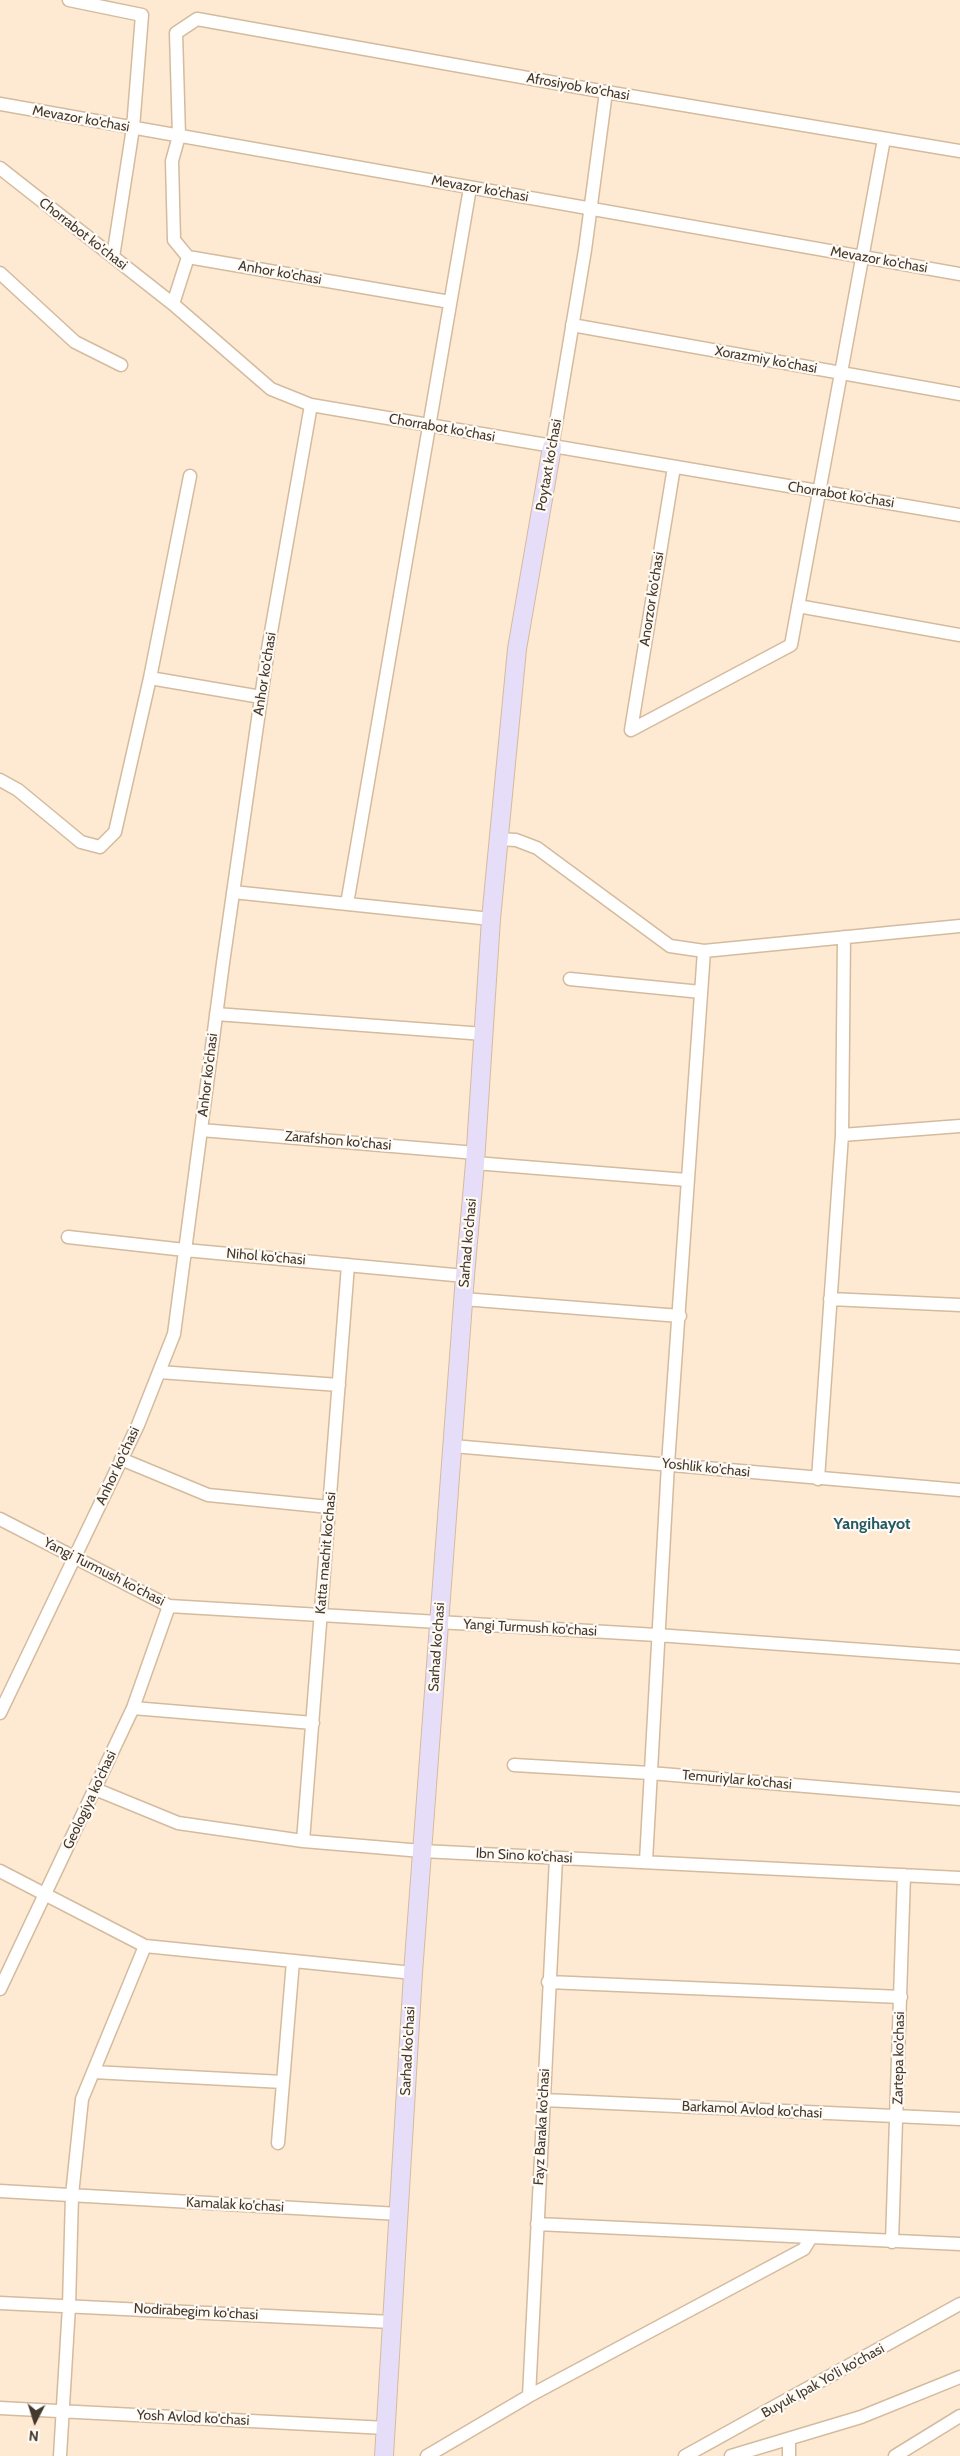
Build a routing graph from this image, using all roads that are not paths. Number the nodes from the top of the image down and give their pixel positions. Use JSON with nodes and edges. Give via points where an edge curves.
{"nodes":[{"id":1,"x":69,"y":0,"type":"edge"},
{"id":2,"x":606,"y":92,"type":"junction"},
{"id":3,"x":0,"y":104,"type":"edge"},
{"id":4,"x":133,"y":128,"type":"junction"},
{"id":5,"x":178,"y":136,"type":"junction"},
{"id":6,"x":884,"y":138,"type":"junction"},
{"id":7,"x":960,"y":151,"type":"edge"},
{"id":8,"x":0,"y":168,"type":"edge"},
{"id":9,"x":470,"y":188,"type":"junction"},
{"id":10,"x":591,"y":208,"type":"junction"},
{"id":11,"x":113,"y":257,"type":"junction"},
{"id":12,"x":864,"y":257,"type":"junction"},
{"id":13,"x":188,"y":258,"type":"junction"},
{"id":14,"x":0,"y":273,"type":"edge"},
{"id":15,"x":960,"y":274,"type":"edge"},
{"id":16,"x":450,"y":302,"type":"junction"},
{"id":17,"x":173,"y":304,"type":"junction"},
{"id":18,"x":572,"y":325,"type":"junction"},
{"id":19,"x":121,"y":366,"type":"dead end"},
{"id":20,"x":842,"y":373,"type":"junction"},
{"id":21,"x":960,"y":394,"type":"edge"},
{"id":22,"x":311,"y":405,"type":"junction"},
{"id":23,"x":428,"y":426,"type":"junction"},
{"id":24,"x":552,"y":447,"type":"junction"},
{"id":25,"x":674,"y":467,"type":"junction"},
{"id":26,"x":190,"y":476,"type":"dead end"},
{"id":27,"x":820,"y":491,"type":"junction"},
{"id":28,"x":960,"y":515,"type":"edge"},
{"id":29,"x":798,"y":606,"type":"junction"},
{"id":30,"x":960,"y":635,"type":"edge"},
{"id":31,"x":150,"y":678,"type":"junction"},
{"id":32,"x":261,"y":697,"type":"junction"},
{"id":33,"x":0,"y":780,"type":"edge"},
{"id":34,"x":498,"y":839,"type":"junction"},
{"id":35,"x":233,"y":892,"type":"junction"},
{"id":36,"x":347,"y":904,"type":"junction"},
{"id":37,"x":491,"y":919,"type":"junction"},
{"id":38,"x":960,"y":926,"type":"edge"},
{"id":39,"x":844,"y":937,"type":"junction"},
{"id":40,"x":704,"y":951,"type":"junction"},
{"id":41,"x":570,"y":979,"type":"dead end"},
{"id":42,"x":701,"y":992,"type":"junction"},
{"id":43,"x":216,"y":1014,"type":"junction"},
{"id":44,"x":484,"y":1034,"type":"junction"},
{"id":45,"x":960,"y":1126,"type":"edge"},
{"id":46,"x":201,"y":1130,"type":"junction"},
{"id":47,"x":842,"y":1135,"type":"junction"},
{"id":48,"x":476,"y":1158,"type":"junction"},
{"id":49,"x":687,"y":1180,"type":"junction"},
{"id":50,"x":68,"y":1237,"type":"dead end"},
{"id":51,"x":186,"y":1250,"type":"junction"},
{"id":52,"x":348,"y":1265,"type":"junction"},
{"id":53,"x":465,"y":1276,"type":"junction"},
{"id":54,"x":464,"y":1299,"type":"junction"},
{"id":55,"x":830,"y":1299,"type":"junction"},
{"id":56,"x":960,"y":1305,"type":"edge"},
{"id":57,"x":680,"y":1316,"type":"junction"},
{"id":58,"x":159,"y":1372,"type":"junction"},
{"id":59,"x":339,"y":1385,"type":"junction"},
{"id":60,"x":453,"y":1446,"type":"junction"},
{"id":61,"x":121,"y":1459,"type":"junction"},
{"id":62,"x":668,"y":1464,"type":"junction"},
{"id":63,"x":818,"y":1479,"type":"junction"},
{"id":64,"x":960,"y":1490,"type":"edge"},
{"id":65,"x":329,"y":1507,"type":"junction"},
{"id":66,"x":0,"y":1519,"type":"edge"},
{"id":67,"x":76,"y":1557,"type":"junction"},
{"id":68,"x":169,"y":1606,"type":"junction"},
{"id":69,"x":321,"y":1616,"type":"junction"},
{"id":70,"x":438,"y":1622,"type":"junction"},
{"id":71,"x":657,"y":1635,"type":"junction"},
{"id":72,"x":960,"y":1656,"type":"edge"},
{"id":73,"x":133,"y":1708,"type":"junction"},
{"id":74,"x":0,"y":1712,"type":"edge"},
{"id":75,"x":313,"y":1722,"type":"junction"},
{"id":76,"x":514,"y":1765,"type":"dead end"},
{"id":77,"x":650,"y":1773,"type":"junction"},
{"id":78,"x":95,"y":1789,"type":"junction"},
{"id":79,"x":960,"y":1799,"type":"edge"},
{"id":80,"x":303,"y":1842,"type":"junction"},
{"id":81,"x":422,"y":1851,"type":"junction"},
{"id":82,"x":556,"y":1858,"type":"junction"},
{"id":83,"x":646,"y":1861,"type":"junction"},
{"id":84,"x":0,"y":1871,"type":"edge"},
{"id":85,"x":904,"y":1875,"type":"junction"},
{"id":86,"x":960,"y":1878,"type":"edge"},
{"id":87,"x":46,"y":1896,"type":"junction"},
{"id":88,"x":145,"y":1946,"type":"junction"},
{"id":89,"x":293,"y":1961,"type":"junction"},
{"id":90,"x":413,"y":1973,"type":"junction"},
{"id":91,"x":548,"y":1982,"type":"junction"},
{"id":92,"x":0,"y":1989,"type":"edge"},
{"id":93,"x":901,"y":1997,"type":"junction"},
{"id":94,"x":93,"y":2072,"type":"junction"},
{"id":95,"x":283,"y":2082,"type":"junction"},
{"id":96,"x":544,"y":2100,"type":"junction"},
{"id":97,"x":898,"y":2116,"type":"junction"},
{"id":98,"x":960,"y":2119,"type":"edge"},
{"id":99,"x":278,"y":2143,"type":"dead end"},
{"id":100,"x":0,"y":2190,"type":"edge"},
{"id":101,"x":72,"y":2195,"type":"junction"},
{"id":102,"x":399,"y":2214,"type":"junction"},
{"id":103,"x":537,"y":2224,"type":"junction"},
{"id":104,"x":810,"y":2238,"type":"junction"},
{"id":105,"x":892,"y":2242,"type":"junction"},
{"id":106,"x":960,"y":2244,"type":"edge"},
{"id":107,"x":0,"y":2302,"type":"edge"},
{"id":108,"x":960,"y":2304,"type":"edge"},
{"id":109,"x":69,"y":2306,"type":"junction"},
{"id":110,"x":392,"y":2322,"type":"junction"},
{"id":111,"x":960,"y":2377,"type":"edge"},
{"id":112,"x":529,"y":2396,"type":"junction"},
{"id":113,"x":0,"y":2408,"type":"edge"},
{"id":114,"x":62,"y":2412,"type":"junction"},
{"id":115,"x":960,"y":2416,"type":"edge"},
{"id":116,"x":386,"y":2428,"type":"junction"},
{"id":117,"x":789,"y":2439,"type":"junction"},
{"id":118,"x":898,"y":2455,"type":"edge"},
{"id":119,"x":60,"y":2456,"type":"edge"},
{"id":120,"x":384,"y":2456,"type":"edge"},
{"id":121,"x":427,"y":2456,"type":"edge"},
{"id":122,"x":685,"y":2456,"type":"edge"},
{"id":123,"x":731,"y":2456,"type":"edge"},
{"id":124,"x":789,"y":2456,"type":"edge"}],
"edges":[{"from":1,"to":4,"type":"street","via":[[142,15]]},
{"from":2,"to":5,"type":"street","name":"Afrosiyob ko'chasi","via":[[197,19],[176,33]]},
{"from":2,"to":6,"type":"street","name":"Afrosiyob ko'chasi"},
{"from":2,"to":10,"type":"street","name":"Poytaxt ko'chasi"},
{"from":3,"to":4,"type":"street","name":"Mevazor ko'chasi"},
{"from":4,"to":5,"type":"street","name":"Mevazor ko'chasi"},
{"from":4,"to":11,"type":"street"},
{"from":5,"to":9,"type":"street","name":"Mevazor ko'chasi"},
{"from":5,"to":13,"type":"street","via":[[172,161],[174,240]]},
{"from":6,"to":7,"type":"street","name":"Afrosiyob ko'chasi"},
{"from":6,"to":12,"type":"street"},
{"from":8,"to":11,"type":"street","name":"Chorrabot ko'chasi"},
{"from":9,"to":10,"type":"street","name":"Mevazor ko'chasi"},
{"from":9,"to":16,"type":"street"},
{"from":10,"to":12,"type":"street","name":"Mevazor ko'chasi"},
{"from":10,"to":18,"type":"street","name":"Poytaxt ko'chasi"},
{"from":11,"to":17,"type":"street","name":"Chorrabot ko'chasi"},
{"from":12,"to":15,"type":"street","name":"Mevazor ko'chasi"},
{"from":12,"to":20,"type":"street"},
{"from":13,"to":16,"type":"street","name":"Anhor ko'chasi"},
{"from":13,"to":17,"type":"street"},
{"from":14,"to":19,"type":"street","via":[[75,342]]},
{"from":16,"to":23,"type":"street"},
{"from":17,"to":22,"type":"street","name":"Chorrabot ko'chasi","via":[[271,390]]},
{"from":18,"to":20,"type":"street","name":"Xorazmiy ko'chasi"},
{"from":18,"to":24,"type":"street","name":"Poytaxt ko'chasi"},
{"from":20,"to":21,"type":"street","name":"Xorazmiy ko'chasi"},
{"from":20,"to":27,"type":"street"},
{"from":22,"to":23,"type":"street","name":"Chorrabot ko'chasi"},
{"from":22,"to":32,"type":"street","name":"Anhor ko'chasi"},
{"from":23,"to":24,"type":"street","name":"Chorrabot ko'chasi"},
{"from":23,"to":36,"type":"street"},
{"from":24,"to":25,"type":"street","name":"Chorrabot ko'chasi"},
{"from":24,"to":34,"type":"street","name":"Poytaxt ko'chasi","via":[[517,649]]},
{"from":25,"to":27,"type":"street","name":"Chorrabot ko'chasi"},
{"from":25,"to":29,"type":"street","name":"Anorzor ko'chasi","via":[[631,730],[791,645]]},
{"from":26,"to":31,"type":"street"},
{"from":27,"to":28,"type":"street","name":"Chorrabot ko'chasi"},
{"from":27,"to":29,"type":"street"},
{"from":29,"to":30,"type":"street"},
{"from":31,"to":32,"type":"street"},
{"from":31,"to":33,"type":"street","via":[[115,832],[100,847],[81,842],[18,790]]},
{"from":32,"to":35,"type":"street","name":"Anhor ko'chasi"},
{"from":34,"to":37,"type":"street","name":"Sarhad ko'chasi"},
{"from":34,"to":40,"type":"street","via":[[516,840],[537,848],[670,946]]},
{"from":35,"to":36,"type":"street"},
{"from":35,"to":43,"type":"street","name":"Anhor ko'chasi"},
{"from":36,"to":37,"type":"street"},
{"from":37,"to":44,"type":"street","name":"Sarhad ko'chasi"},
{"from":38,"to":39,"type":"street"},
{"from":39,"to":40,"type":"street"},
{"from":39,"to":47,"type":"street"},
{"from":40,"to":42,"type":"street"},
{"from":41,"to":42,"type":"street"},
{"from":42,"to":49,"type":"street"},
{"from":43,"to":44,"type":"street"},
{"from":43,"to":46,"type":"street","name":"Anhor ko'chasi"},
{"from":44,"to":48,"type":"street","name":"Sarhad ko'chasi"},
{"from":45,"to":47,"type":"street"},
{"from":46,"to":48,"type":"street","name":"Zarafshon ko'chasi"},
{"from":46,"to":51,"type":"street","name":"Anhor ko'chasi"},
{"from":47,"to":55,"type":"street"},
{"from":48,"to":49,"type":"street","name":"Zarafshon ko'chasi"},
{"from":48,"to":53,"type":"street","name":"Sarhad ko'chasi"},
{"from":49,"to":57,"type":"street"},
{"from":50,"to":51,"type":"street","name":"Nihol ko'chasi"},
{"from":51,"to":52,"type":"street","name":"Nihol ko'chasi"},
{"from":51,"to":58,"type":"street","name":"Anhor ko'chasi","via":[[174,1334]]},
{"from":52,"to":53,"type":"street","name":"Nihol ko'chasi"},
{"from":52,"to":59,"type":"street","name":"Katta machit ko'chasi"},
{"from":53,"to":54,"type":"street","name":"Sarhad ko'chasi"},
{"from":54,"to":57,"type":"street"},
{"from":54,"to":60,"type":"street","name":"Sarhad ko'chasi"},
{"from":55,"to":56,"type":"street"},
{"from":55,"to":63,"type":"street"},
{"from":57,"to":62,"type":"street"},
{"from":58,"to":59,"type":"street"},
{"from":58,"to":61,"type":"street","name":"Anhor ko'chasi"},
{"from":59,"to":65,"type":"street","name":"Katta machit ko'chasi"},
{"from":60,"to":62,"type":"street","name":"Yoshlik ko'chasi"},
{"from":60,"to":70,"type":"street","name":"Sarhad ko'chasi"},
{"from":61,"to":65,"type":"street","via":[[208,1495]]},
{"from":61,"to":67,"type":"street","name":"Anhor ko'chasi"},
{"from":62,"to":63,"type":"street","name":"Yoshlik ko'chasi"},
{"from":62,"to":71,"type":"street"},
{"from":63,"to":64,"type":"street","name":"Yoshlik ko'chasi"},
{"from":65,"to":69,"type":"street","name":"Katta machit ko'chasi"},
{"from":66,"to":67,"type":"street","name":"Yangi Turmush ko'chasi"},
{"from":67,"to":68,"type":"street","name":"Yangi Turmush ko'chasi"},
{"from":67,"to":74,"type":"street","name":"Anhor ko'chasi"},
{"from":68,"to":69,"type":"street","name":"Yangi Turmush ko'chasi"},
{"from":68,"to":73,"type":"street","name":"Geologiya ko'chasi"},
{"from":69,"to":70,"type":"street","name":"Yangi Turmush ko'chasi"},
{"from":69,"to":75,"type":"street","name":"Katta machit ko'chasi"},
{"from":70,"to":71,"type":"street","name":"Yangi Turmush ko'chasi"},
{"from":70,"to":81,"type":"street","name":"Sarhad ko'chasi"},
{"from":71,"to":72,"type":"street","name":"Yangi Turmush ko'chasi"},
{"from":71,"to":77,"type":"street"},
{"from":73,"to":75,"type":"street"},
{"from":73,"to":78,"type":"street","name":"Geologiya ko'chasi"},
{"from":75,"to":80,"type":"street","name":"Katta machit ko'chasi"},
{"from":76,"to":77,"type":"street","name":"Temuriylar ko'chasi"},
{"from":77,"to":79,"type":"street","name":"Temuriylar ko'chasi"},
{"from":77,"to":83,"type":"street"},
{"from":78,"to":80,"type":"street","name":"Ibn Sino ko'chasi","via":[[178,1823]]},
{"from":78,"to":87,"type":"street","name":"Geologiya ko'chasi"},
{"from":80,"to":81,"type":"street","name":"Ibn Sino ko'chasi"},
{"from":81,"to":82,"type":"street","name":"Ibn Sino ko'chasi"},
{"from":81,"to":90,"type":"street","name":"Sarhad ko'chasi"},
{"from":82,"to":83,"type":"street","name":"Ibn Sino ko'chasi"},
{"from":82,"to":91,"type":"street","name":"Fayz Baraka ko'chasi"},
{"from":83,"to":85,"type":"street","name":"Ibn Sino ko'chasi"},
{"from":84,"to":87,"type":"street"},
{"from":85,"to":86,"type":"street","name":"Ibn Sino ko'chasi"},
{"from":85,"to":93,"type":"street","name":"Zartepa ko'chasi"},
{"from":87,"to":88,"type":"street"},
{"from":87,"to":92,"type":"street","name":"Geologiya ko'chasi"},
{"from":88,"to":89,"type":"street"},
{"from":88,"to":94,"type":"street"},
{"from":89,"to":90,"type":"street"},
{"from":89,"to":95,"type":"street"},
{"from":90,"to":102,"type":"street","name":"Sarhad ko'chasi"},
{"from":91,"to":93,"type":"street"},
{"from":91,"to":96,"type":"street","name":"Fayz Baraka ko'chasi"},
{"from":93,"to":97,"type":"street","name":"Zartepa ko'chasi"},
{"from":94,"to":95,"type":"street"},
{"from":94,"to":101,"type":"street","via":[[82,2099]]},
{"from":95,"to":99,"type":"street"},
{"from":96,"to":97,"type":"street","name":"Barkamol Avlod ko'chasi"},
{"from":96,"to":103,"type":"street","name":"Fayz Baraka ko'chasi"},
{"from":97,"to":98,"type":"street","name":"Barkamol Avlod ko'chasi"},
{"from":97,"to":105,"type":"street","name":"Zartepa ko'chasi"},
{"from":100,"to":101,"type":"street","name":"Kamalak ko'chasi"},
{"from":101,"to":102,"type":"street","name":"Kamalak ko'chasi"},
{"from":101,"to":109,"type":"street"},
{"from":102,"to":110,"type":"street","name":"Sarhad ko'chasi"},
{"from":103,"to":104,"type":"street"},
{"from":103,"to":112,"type":"street","name":"Fayz Baraka ko'chasi"},
{"from":104,"to":105,"type":"street"},
{"from":104,"to":112,"type":"street","via":[[804,2250]]},
{"from":105,"to":106,"type":"street"},
{"from":107,"to":109,"type":"street","name":"Nodirabegim ko'chasi"},
{"from":108,"to":122,"type":"street","name":"Buyuk Ipak Yo'li ko'chasi"},
{"from":109,"to":110,"type":"street","name":"Nodirabegim ko'chasi"},
{"from":109,"to":114,"type":"street"},
{"from":110,"to":116,"type":"street","name":"Sarhad ko'chasi"},
{"from":111,"to":117,"type":"street","via":[[861,2417]]},
{"from":112,"to":121,"type":"street"},
{"from":113,"to":114,"type":"street","name":"Yosh Avlod ko'chasi"},
{"from":114,"to":116,"type":"street","name":"Yosh Avlod ko'chasi"},
{"from":114,"to":119,"type":"street"},
{"from":115,"to":118,"type":"street"},
{"from":116,"to":120,"type":"street","name":"Sarhad ko'chasi"},
{"from":117,"to":123,"type":"street"},
{"from":117,"to":124,"type":"street"}]}
